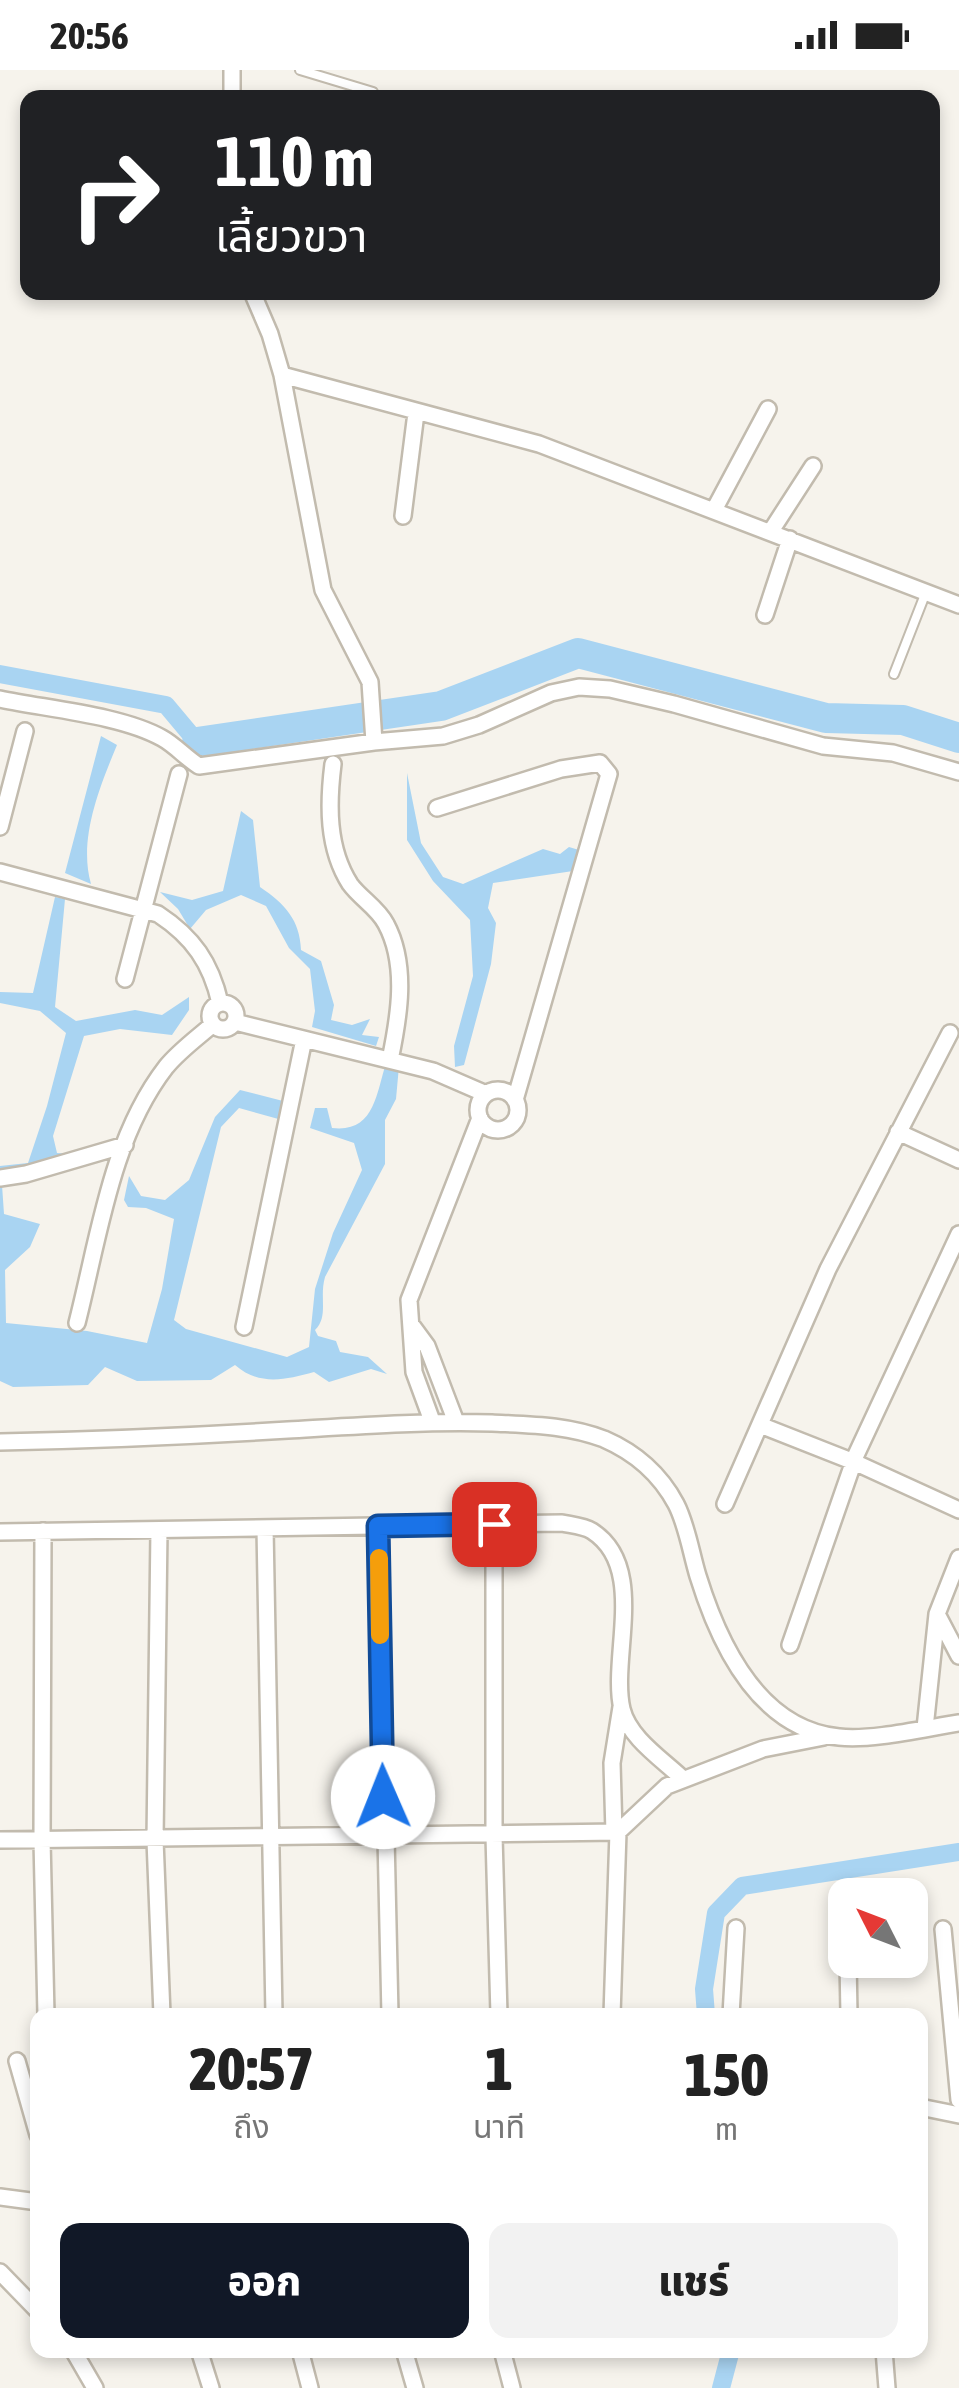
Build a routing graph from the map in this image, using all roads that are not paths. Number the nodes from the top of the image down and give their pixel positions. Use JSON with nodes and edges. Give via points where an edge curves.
{"nodes":[{"id":1,"x":300,"y":70,"type":"edge"},
{"id":2,"x":366,"y":90,"type":"edge"},
{"id":3,"x":255,"y":300,"type":"edge"},
{"id":4,"x":282,"y":375,"type":"junction"},
{"id":5,"x":768,"y":410,"type":"dead end"},
{"id":6,"x":416,"y":413,"type":"junction"},
{"id":7,"x":813,"y":466,"type":"dead end"},
{"id":8,"x":714,"y":510,"type":"junction"},
{"id":9,"x":402,"y":516,"type":"dead end"},
{"id":10,"x":771,"y":532,"type":"junction"},
{"id":11,"x":790,"y":539,"type":"junction"},
{"id":12,"x":926,"y":592,"type":"junction"},
{"id":13,"x":959,"y":605,"type":"edge"},
{"id":14,"x":765,"y":615,"type":"dead end"},
{"id":15,"x":894,"y":674,"type":"dead end"},
{"id":16,"x":0,"y":699,"type":"edge"},
{"id":17,"x":25,"y":731,"type":"dead end"},
{"id":18,"x":374,"y":736,"type":"junction"},
{"id":19,"x":333,"y":764,"type":"dead end"},
{"id":20,"x":959,"y":772,"type":"edge"},
{"id":21,"x":179,"y":774,"type":"dead end"},
{"id":22,"x":437,"y":808,"type":"dead end"},
{"id":23,"x":0,"y":827,"type":"edge"},
{"id":24,"x":0,"y":872,"type":"edge"},
{"id":25,"x":141,"y":910,"type":"junction"},
{"id":26,"x":125,"y":979,"type":"dead end"},
{"id":27,"x":220,"y":1003,"type":"junction"},
{"id":28,"x":235,"y":1022,"type":"junction"},
{"id":29,"x":212,"y":1025,"type":"junction"},
{"id":30,"x":950,"y":1034,"type":"dead end"},
{"id":31,"x":304,"y":1040,"type":"junction"},
{"id":32,"x":393,"y":1049,"type":"junction"},
{"id":33,"x":486,"y":1094,"type":"junction"},
{"id":34,"x":515,"y":1100,"type":"junction"},
{"id":35,"x":480,"y":1118,"type":"junction"},
{"id":36,"x":898,"y":1132,"type":"junction"},
{"id":37,"x":125,"y":1146,"type":"junction"},
{"id":38,"x":959,"y":1160,"type":"edge"},
{"id":39,"x":0,"y":1178,"type":"edge"},
{"id":40,"x":959,"y":1234,"type":"edge"},
{"id":41,"x":77,"y":1322,"type":"dead end"},
{"id":42,"x":411,"y":1324,"type":"junction"},
{"id":43,"x":244,"y":1327,"type":"dead end"},
{"id":44,"x":432,"y":1422,"type":"junction"},
{"id":45,"x":456,"y":1422,"type":"junction"},
{"id":46,"x":760,"y":1426,"type":"junction"},
{"id":47,"x":0,"y":1442,"type":"edge"},
{"id":48,"x":854,"y":1462,"type":"junction"},
{"id":49,"x":725,"y":1504,"type":"dead end"},
{"id":50,"x":959,"y":1510,"type":"edge"},
{"id":51,"x":494,"y":1524,"type":"junction"},
{"id":52,"x":378,"y":1526,"type":"junction"},
{"id":53,"x":265,"y":1528,"type":"junction"},
{"id":54,"x":159,"y":1530,"type":"junction"},
{"id":55,"x":0,"y":1532,"type":"edge"},
{"id":56,"x":43,"y":1532,"type":"junction"},
{"id":57,"x":959,"y":1558,"type":"edge"},
{"id":58,"x":937,"y":1614,"type":"junction"},
{"id":59,"x":790,"y":1645,"type":"dead end"},
{"id":60,"x":959,"y":1656,"type":"edge"},
{"id":61,"x":621,"y":1706,"type":"junction"},
{"id":62,"x":959,"y":1723,"type":"edge"},
{"id":63,"x":924,"y":1728,"type":"junction"},
{"id":64,"x":829,"y":1736,"type":"junction"},
{"id":65,"x":683,"y":1779,"type":"junction"},
{"id":66,"x":616,"y":1832,"type":"junction"},
{"id":67,"x":384,"y":1836,"type":"junction"},
{"id":68,"x":494,"y":1836,"type":"junction"},
{"id":69,"x":270,"y":1838,"type":"junction"},
{"id":70,"x":0,"y":1840,"type":"edge"},
{"id":71,"x":42,"y":1840,"type":"junction"},
{"id":72,"x":155,"y":1840,"type":"junction"},
{"id":73,"x":736,"y":1928,"type":"dead end"},
{"id":74,"x":943,"y":1928,"type":"dead end"},
{"id":75,"x":848,"y":1978,"type":"edge"},
{"id":76,"x":46,"y":2008,"type":"edge"},
{"id":77,"x":162,"y":2008,"type":"edge"},
{"id":78,"x":274,"y":2008,"type":"edge"},
{"id":79,"x":390,"y":2008,"type":"edge"},
{"id":80,"x":499,"y":2008,"type":"edge"},
{"id":81,"x":612,"y":2008,"type":"edge"},
{"id":82,"x":731,"y":2008,"type":"edge"},
{"id":83,"x":849,"y":2008,"type":"edge"},
{"id":84,"x":18,"y":2061,"type":"dead end"},
{"id":85,"x":959,"y":2100,"type":"edge"},
{"id":86,"x":30,"y":2105,"type":"edge"},
{"id":87,"x":928,"y":2109,"type":"edge"},
{"id":88,"x":959,"y":2115,"type":"edge"},
{"id":89,"x":0,"y":2197,"type":"edge"},
{"id":90,"x":30,"y":2201,"type":"edge"},
{"id":91,"x":0,"y":2272,"type":"edge"},
{"id":92,"x":30,"y":2303,"type":"edge"},
{"id":93,"x":78,"y":2358,"type":"edge"},
{"id":94,"x":201,"y":2358,"type":"edge"},
{"id":95,"x":302,"y":2358,"type":"edge"},
{"id":96,"x":406,"y":2358,"type":"edge"},
{"id":97,"x":504,"y":2358,"type":"edge"},
{"id":98,"x":885,"y":2358,"type":"edge"},
{"id":99,"x":95,"y":2388,"type":"edge"},
{"id":100,"x":210,"y":2388,"type":"edge"},
{"id":101,"x":310,"y":2388,"type":"edge"},
{"id":102,"x":415,"y":2388,"type":"edge"},
{"id":103,"x":512,"y":2388,"type":"edge"},
{"id":104,"x":888,"y":2388,"type":"edge"}],
"edges":[{"from":1,"to":2,"type":"lane"},
{"from":3,"to":4,"type":"street"},
{"from":4,"to":6,"type":"street"},
{"from":4,"to":18,"type":"street","via":[[323,590],[370,682]]},
{"from":5,"to":8,"type":"street"},
{"from":6,"to":8,"type":"street","via":[[539,444]]},
{"from":6,"to":9,"type":"street"},
{"from":7,"to":10,"type":"street"},
{"from":8,"to":10,"type":"street"},
{"from":10,"to":11,"type":"street"},
{"from":11,"to":12,"type":"street"},
{"from":11,"to":14,"type":"street"},
{"from":12,"to":13,"type":"street"},
{"from":12,"to":15,"type":"lane"},
{"from":16,"to":18,"type":"street","via":[[148,732],[199,766]]},
{"from":17,"to":23,"type":"street"},
{"from":18,"to":20,"type":"street","via":[[444,736],[579,687]]},
{"from":19,"to":32,"type":"street","via":[[329,798],[337,857],[385,922],[396,951]]},
{"from":21,"to":25,"type":"street"},
{"from":22,"to":34,"type":"street","via":[[561,769],[600,764],[609,774]]},
{"from":24,"to":25,"type":"street"},
{"from":25,"to":26,"type":"street"},
{"from":25,"to":27,"type":"street","via":[[180,929],[204,956]]},
{"from":27,"to":28,"type":"street","via":[[235,1010]]},
{"from":27,"to":29,"type":"street","via":[[210,1011]]},
{"from":28,"to":29,"type":"street","via":[[226,1030]]},
{"from":28,"to":31,"type":"street"},
{"from":29,"to":37,"type":"street","via":[[169,1063],[146,1095]]},
{"from":30,"to":36,"type":"street"},
{"from":31,"to":32,"type":"street"},
{"from":31,"to":43,"type":"street"},
{"from":32,"to":33,"type":"street"},
{"from":33,"to":34,"type":"street","via":[[505,1092]]},
{"from":33,"to":35,"type":"street"},
{"from":34,"to":35,"type":"street","via":[[518,1112],[508,1128],[488,1128]]},
{"from":35,"to":42,"type":"street","via":[[408,1300]]},
{"from":36,"to":38,"type":"street"},
{"from":36,"to":46,"type":"street","via":[[828,1268]]},
{"from":37,"to":39,"type":"street"},
{"from":37,"to":41,"type":"street"},
{"from":40,"to":48,"type":"street"},
{"from":42,"to":44,"type":"street","via":[[414,1372]]},
{"from":42,"to":45,"type":"street","via":[[427,1346]]},
{"from":44,"to":45,"type":"street"},
{"from":44,"to":47,"type":"street"},
{"from":45,"to":64,"type":"street","via":[[565,1426],[640,1460],[678,1506],[719,1630],[755,1692],[780,1716]]},
{"from":46,"to":48,"type":"street"},
{"from":46,"to":49,"type":"street"},
{"from":48,"to":50,"type":"street"},
{"from":48,"to":59,"type":"street"},
{"from":51,"to":52,"type":"street"},
{"from":51,"to":61,"type":"street","via":[[562,1523],[591,1530],[612,1553],[623,1586]]},
{"from":51,"to":68,"type":"street"},
{"from":52,"to":53,"type":"street"},
{"from":52,"to":67,"type":"street"},
{"from":53,"to":54,"type":"street"},
{"from":53,"to":69,"type":"street"},
{"from":54,"to":56,"type":"street"},
{"from":54,"to":72,"type":"street"},
{"from":55,"to":56,"type":"street"},
{"from":56,"to":71,"type":"street"},
{"from":57,"to":58,"type":"street"},
{"from":58,"to":60,"type":"street"},
{"from":58,"to":63,"type":"street"},
{"from":61,"to":65,"type":"street","via":[[629,1728]]},
{"from":61,"to":66,"type":"street","via":[[611,1778]]},
{"from":62,"to":63,"type":"street"},
{"from":63,"to":64,"type":"street"},
{"from":64,"to":65,"type":"street","via":[[763,1749]]},
{"from":65,"to":66,"type":"street","via":[[666,1786]]},
{"from":66,"to":68,"type":"street"},
{"from":66,"to":81,"type":"street"},
{"from":67,"to":68,"type":"street"},
{"from":67,"to":69,"type":"street"},
{"from":67,"to":79,"type":"street"},
{"from":68,"to":80,"type":"street"},
{"from":69,"to":72,"type":"street"},
{"from":69,"to":78,"type":"street"},
{"from":70,"to":71,"type":"street"},
{"from":71,"to":72,"type":"street"},
{"from":71,"to":76,"type":"street"},
{"from":72,"to":77,"type":"street"},
{"from":73,"to":82,"type":"street"},
{"from":74,"to":85,"type":"street"},
{"from":75,"to":83,"type":"street"},
{"from":84,"to":86,"type":"street"},
{"from":87,"to":88,"type":"street"},
{"from":89,"to":90,"type":"street"},
{"from":91,"to":92,"type":"street"},
{"from":93,"to":99,"type":"street"},
{"from":94,"to":100,"type":"street"},
{"from":95,"to":101,"type":"street"},
{"from":96,"to":102,"type":"street"},
{"from":97,"to":103,"type":"street"},
{"from":98,"to":104,"type":"street"}]}
